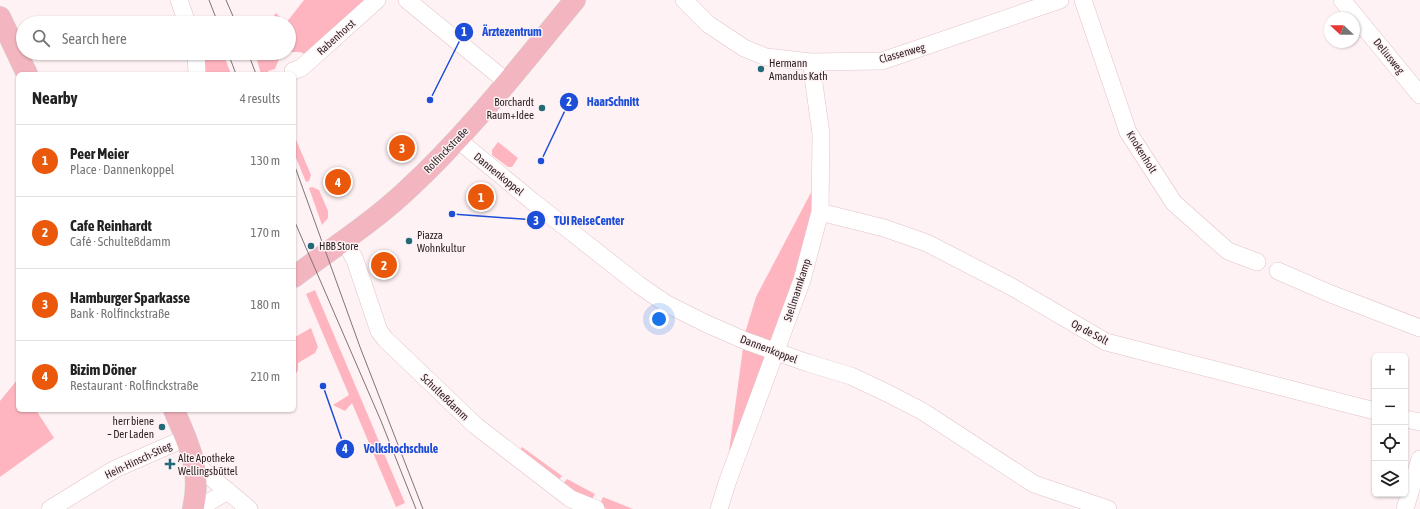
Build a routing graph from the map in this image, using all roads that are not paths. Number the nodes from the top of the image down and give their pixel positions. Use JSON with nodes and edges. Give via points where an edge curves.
{"nodes":[{"id":1,"x":179,"y":0,"type":"edge"},
{"id":2,"x":377,"y":0,"type":"edge"},
{"id":3,"x":407,"y":0,"type":"edge"},
{"id":4,"x":575,"y":0,"type":"edge"},
{"id":5,"x":684,"y":0,"type":"edge"},
{"id":6,"x":1060,"y":0,"type":"edge"},
{"id":7,"x":1083,"y":0,"type":"edge"},
{"id":8,"x":1342,"y":0,"type":"edge"},
{"id":9,"x":185,"y":16,"type":"edge"},
{"id":10,"x":0,"y":18,"type":"edge"},
{"id":11,"x":16,"y":51,"type":"edge"},
{"id":12,"x":20,"y":60,"type":"edge"},
{"id":13,"x":196,"y":60,"type":"edge"},
{"id":14,"x":811,"y":62,"type":"junction"},
{"id":15,"x":293,"y":71,"type":"dead end"},
{"id":16,"x":26,"y":72,"type":"edge"},
{"id":17,"x":197,"y":72,"type":"edge"},
{"id":18,"x":507,"y":82,"type":"junction"},
{"id":19,"x":1420,"y":95,"type":"edge"},
{"id":20,"x":457,"y":139,"type":"junction"},
{"id":21,"x":820,"y":212,"type":"junction"},
{"id":22,"x":345,"y":241,"type":"junction"},
{"id":23,"x":1257,"y":262,"type":"dead end"},
{"id":24,"x":1278,"y":271,"type":"dead end"},
{"id":25,"x":296,"y":276,"type":"edge"},
{"id":26,"x":1420,"y":328,"type":"edge"},
{"id":27,"x":776,"y":352,"type":"junction"},
{"id":28,"x":1372,"y":410,"type":"edge"},
{"id":29,"x":175,"y":412,"type":"edge"},
{"id":30,"x":1408,"y":420,"type":"edge"},
{"id":31,"x":1420,"y":422,"type":"edge"},
{"id":32,"x":186,"y":438,"type":"junction"},
{"id":33,"x":1420,"y":459,"type":"edge"},
{"id":34,"x":195,"y":464,"type":"junction"},
{"id":35,"x":228,"y":491,"type":"junction"},
{"id":36,"x":50,"y":509,"type":"edge"},
{"id":37,"x":193,"y":509,"type":"edge"},
{"id":38,"x":198,"y":509,"type":"edge"},
{"id":39,"x":249,"y":509,"type":"edge"},
{"id":40,"x":596,"y":509,"type":"edge"},
{"id":41,"x":719,"y":509,"type":"edge"},
{"id":42,"x":1108,"y":509,"type":"edge"},
{"id":43,"x":1405,"y":509,"type":"edge"}],
"edges":[{"from":1,"to":9,"type":"street"},
{"from":2,"to":15,"type":"street","name":"Rabenhorst","via":[[301,68]]},
{"from":3,"to":18,"type":"street"},
{"from":4,"to":18,"type":"main road","name":"Rolfinckstraße"},
{"from":5,"to":14,"type":"street","name":"Classenweg","via":[[708,24],[744,48],[766,57]]},
{"from":6,"to":14,"type":"street","name":"Classenweg","via":[[882,60]]},
{"from":7,"to":23,"type":"street","name":"Knokenholt","via":[[1128,132],[1174,203],[1228,250]]},
{"from":8,"to":19,"type":"street","name":"Deliusweg"},
{"from":10,"to":11,"type":"main road"},
{"from":12,"to":16,"type":"main road"},
{"from":13,"to":17,"type":"street"},
{"from":14,"to":21,"type":"street","name":"Stellmannkamp","via":[[821,134]]},
{"from":18,"to":20,"type":"main road","name":"Rolfinckstraße"},
{"from":20,"to":22,"type":"main road","name":"Rolfinckstraße","via":[[406,191]]},
{"from":20,"to":27,"type":"street","name":"Dannenkoppel","via":[[665,303],[707,324]]},
{"from":21,"to":27,"type":"street","name":"Stellmannkamp","via":[[802,280]]},
{"from":21,"to":28,"type":"street","name":"Op de Solt","via":[[884,228],[927,243],[1012,287],[1106,342]]},
{"from":22,"to":25,"type":"main road","name":"Rolfinckstraße"},
{"from":22,"to":40,"type":"street","name":"Schulteßdamm","via":[[355,260],[379,331],[385,339],[476,426],[571,499]]},
{"from":24,"to":26,"type":"street"},
{"from":27,"to":41,"type":"street","name":"Stellmannkamp"},
{"from":27,"to":42,"type":"street","name":"Dannenkoppel","via":[[851,376],[887,393],[922,412],[1034,484]]},
{"from":29,"to":32,"type":"main road"},
{"from":30,"to":31,"type":"street"},
{"from":32,"to":34,"type":"main road"},
{"from":32,"to":36,"type":"street","name":"Hein-Hinsch-Stieg","via":[[115,468]]},
{"from":33,"to":43,"type":"street"},
{"from":34,"to":35,"type":"street"},
{"from":34,"to":37,"type":"main road","via":[[197,488]]},
{"from":35,"to":38,"type":"street"},
{"from":35,"to":39,"type":"street"}]}
